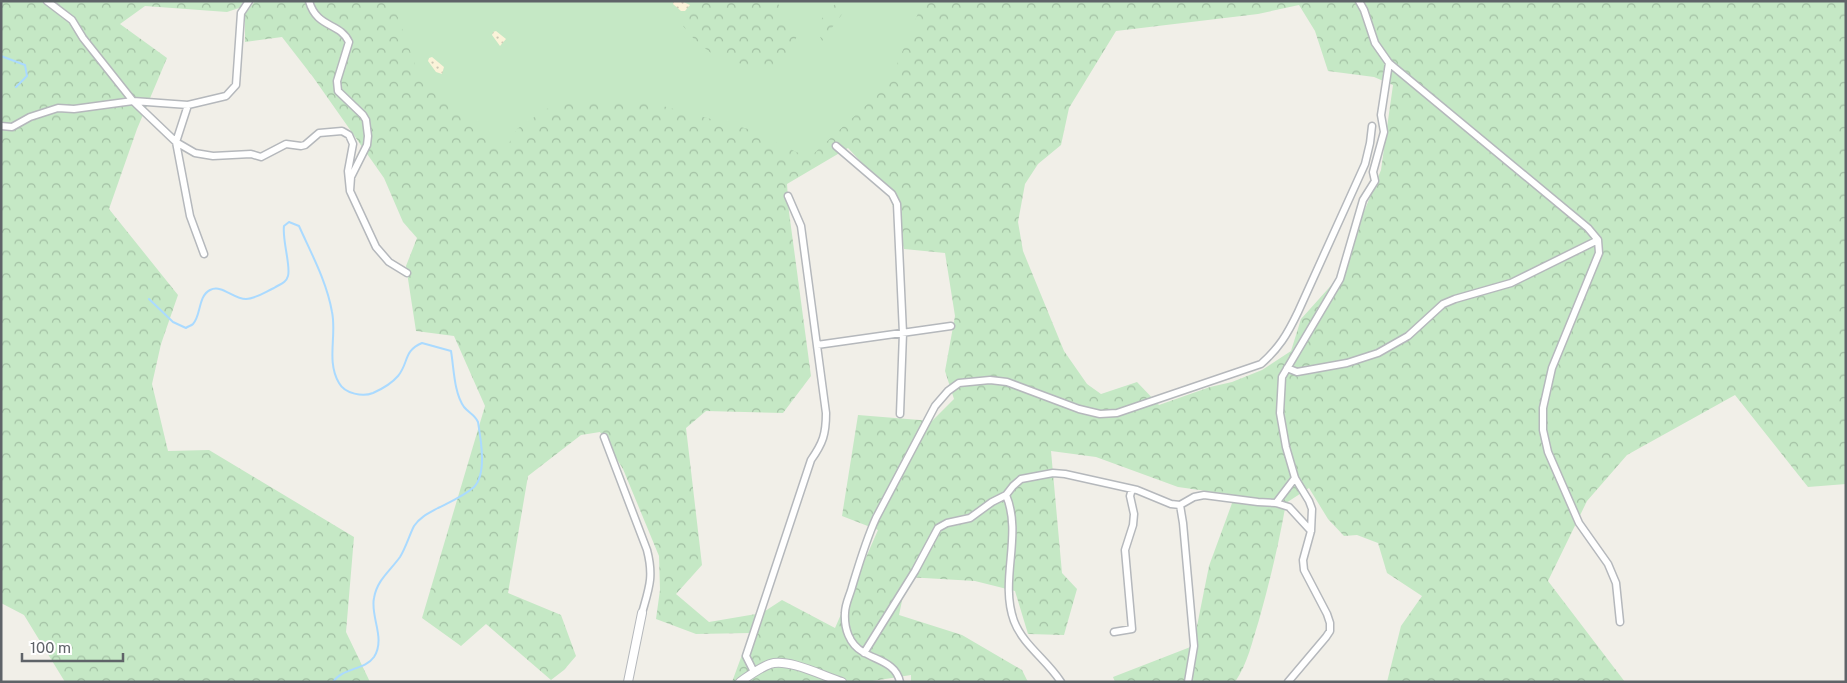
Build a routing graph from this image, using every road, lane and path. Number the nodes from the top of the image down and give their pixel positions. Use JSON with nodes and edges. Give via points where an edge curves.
{"nodes":[{"id":1,"x":47,"y":1,"type":"edge"},
{"id":2,"x":249,"y":1,"type":"edge"},
{"id":3,"x":309,"y":1,"type":"edge"},
{"id":4,"x":1359,"y":1,"type":"edge"},
{"id":5,"x":1389,"y":63,"type":"junction"},
{"id":6,"x":133,"y":101,"type":"junction"},
{"id":7,"x":188,"y":105,"type":"junction"},
{"id":8,"x":1,"y":126,"type":"edge"},
{"id":9,"x":1372,"y":126,"type":"dead end"},
{"id":10,"x":176,"y":142,"type":"junction"},
{"id":11,"x":836,"y":146,"type":"dead end"},
{"id":12,"x":350,"y":191,"type":"junction"},
{"id":13,"x":788,"y":196,"type":"dead end"},
{"id":14,"x":1598,"y":240,"type":"junction"},
{"id":15,"x":204,"y":254,"type":"dead end"},
{"id":16,"x":407,"y":273,"type":"dead end"},
{"id":17,"x":951,"y":326,"type":"dead end"},
{"id":18,"x":903,"y":333,"type":"junction"},
{"id":19,"x":817,"y":345,"type":"junction"},
{"id":20,"x":1287,"y":368,"type":"junction"},
{"id":21,"x":900,"y":414,"type":"dead end"},
{"id":22,"x":604,"y":436,"type":"dead end"},
{"id":23,"x":1295,"y":478,"type":"junction"},
{"id":24,"x":1132,"y":488,"type":"junction"},
{"id":25,"x":1006,"y":495,"type":"junction"},
{"id":26,"x":1276,"y":503,"type":"junction"},
{"id":27,"x":1180,"y":505,"type":"junction"},
{"id":28,"x":1311,"y":531,"type":"junction"},
{"id":29,"x":642,"y":613,"type":"joint"},
{"id":30,"x":1620,"y":622,"type":"dead end"},
{"id":31,"x":1114,"y":632,"type":"dead end"},
{"id":32,"x":864,"y":652,"type":"junction"},
{"id":33,"x":754,"y":672,"type":"junction"},
{"id":34,"x":628,"y":682,"type":"edge"},
{"id":35,"x":740,"y":682,"type":"edge"},
{"id":36,"x":842,"y":682,"type":"edge"},
{"id":37,"x":900,"y":682,"type":"edge"},
{"id":38,"x":1060,"y":682,"type":"edge"},
{"id":39,"x":1188,"y":682,"type":"edge"},
{"id":40,"x":1288,"y":682,"type":"edge"}],
"edges":[{"from":1,"to":6,"type":"street","via":[[72,20]]},
{"from":2,"to":7,"type":"street","via":[[241,13],[236,85],[226,96]]},
{"from":3,"to":12,"type":"street","via":[[315,16],[346,35],[349,42],[337,81],[338,91],[366,120],[368,145],[351,177]]},
{"from":4,"to":5,"type":"street","via":[[1375,42]]},
{"from":5,"to":14,"type":"street","via":[[1588,228]]},
{"from":5,"to":20,"type":"street","via":[[1380,115],[1384,132],[1373,172],[1375,181],[1363,200],[1340,279]]},
{"from":6,"to":7,"type":"street"},
{"from":6,"to":8,"type":"street","via":[[58,108],[12,127]]},
{"from":6,"to":10,"type":"street"},
{"from":7,"to":10,"type":"street"},
{"from":9,"to":32,"type":"street","via":[[1365,164],[1298,312],[1286,337],[1261,364],[1117,413],[1100,414],[1079,409],[1007,382],[972,381],[959,383],[948,391],[935,406],[892,483],[868,536],[845,610],[847,633]]},
{"from":10,"to":12,"type":"street","via":[[195,153],[261,157],[286,144],[306,144],[319,133],[342,131],[349,135],[353,144],[348,171]]},
{"from":10,"to":15,"type":"street","via":[[190,216]]},
{"from":11,"to":18,"type":"street","via":[[892,194],[897,204]]},
{"from":12,"to":16,"type":"street","via":[[376,247],[389,262]]},
{"from":13,"to":19,"type":"street","via":[[801,226]]},
{"from":14,"to":20,"type":"street","via":[[1511,283],[1443,304],[1408,336],[1378,353],[1354,362],[1297,372]]},
{"from":14,"to":30,"type":"street","via":[[1599,253],[1552,368],[1544,400],[1543,430],[1548,452],[1579,523],[1608,564],[1616,583]]},
{"from":17,"to":18,"type":"street"},
{"from":18,"to":19,"type":"street"},
{"from":18,"to":21,"type":"street"},
{"from":19,"to":33,"type":"street","via":[[826,428],[822,444],[811,460],[746,656]]},
{"from":20,"to":23,"type":"street","via":[[1282,377],[1280,412]]},
{"from":22,"to":29,"type":"street","via":[[650,562],[651,582]]},
{"from":23,"to":26,"type":"street"},
{"from":23,"to":28,"type":"street","via":[[1312,509]]},
{"from":24,"to":25,"type":"street","via":[[1053,473],[1021,479]]},
{"from":24,"to":27,"type":"street"},
{"from":24,"to":31,"type":"street","via":[[1133,519],[1125,550],[1132,629]]},
{"from":25,"to":32,"type":"street","via":[[970,518],[938,528]]},
{"from":25,"to":38,"type":"street","via":[[1013,522],[1009,579],[1014,619],[1025,639]]},
{"from":26,"to":27,"type":"street","via":[[1204,495]]},
{"from":26,"to":28,"type":"street","via":[[1289,507]]},
{"from":27,"to":39,"type":"street","via":[[1194,646]]},
{"from":28,"to":40,"type":"street","via":[[1303,560],[1304,570],[1328,614],[1330,631]]},
{"from":29,"to":34,"type":"street"},
{"from":32,"to":37,"type":"street","via":[[890,665]]},
{"from":33,"to":35,"type":"street"},
{"from":33,"to":36,"type":"street","via":[[772,663],[785,663]]}]}
